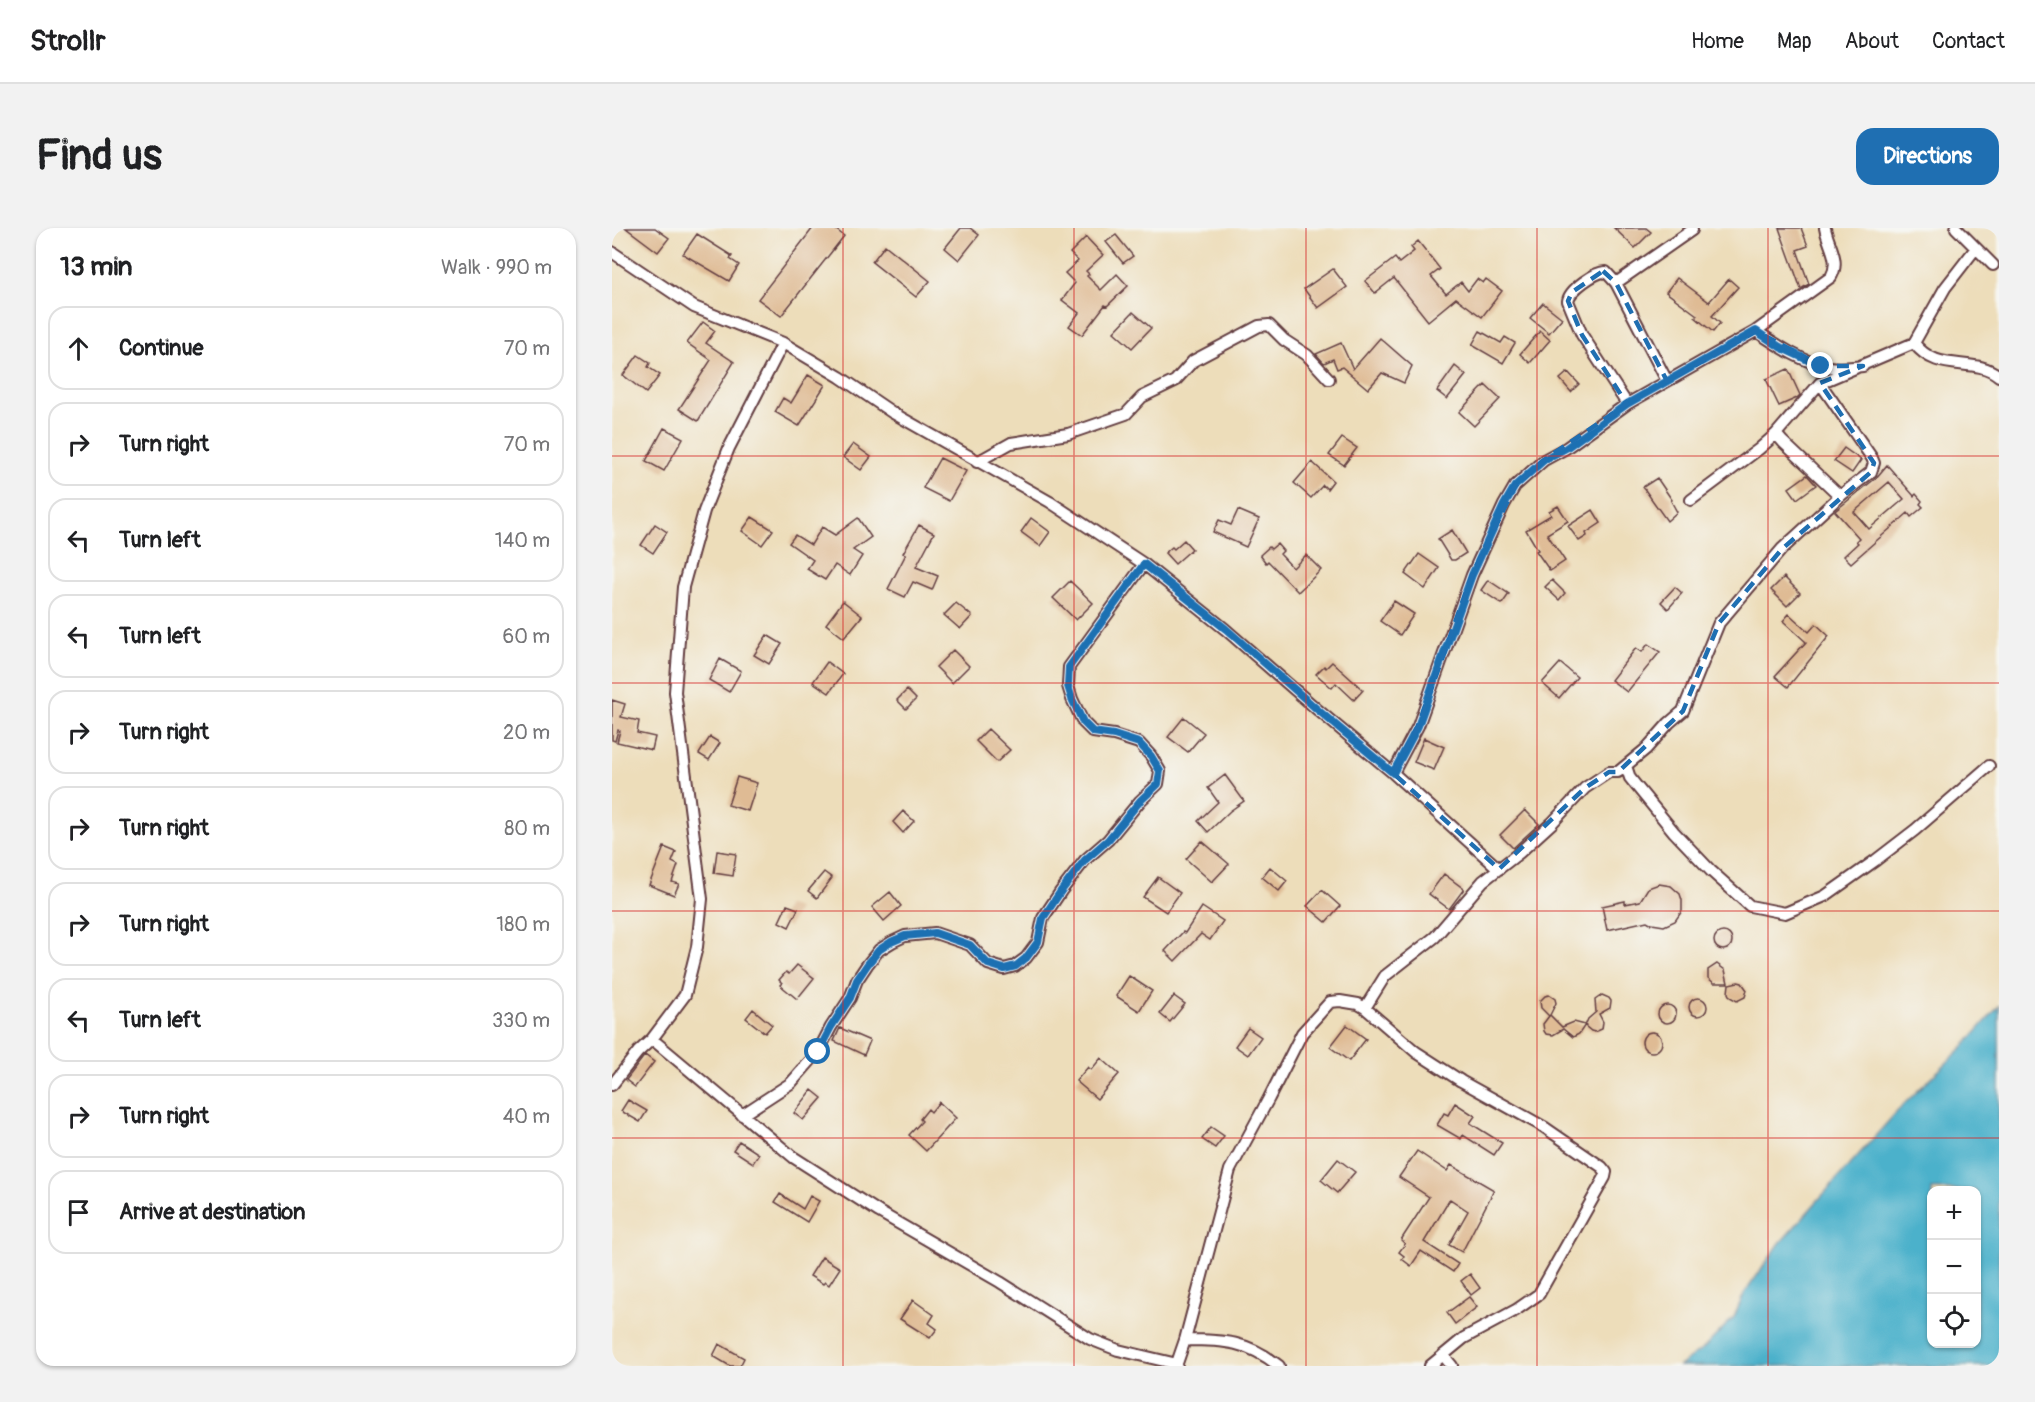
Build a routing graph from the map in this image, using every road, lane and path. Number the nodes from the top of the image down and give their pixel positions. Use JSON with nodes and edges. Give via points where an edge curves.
{"nodes":[{"id":1,"x":1825,"y":228,"type":"edge"},
{"id":2,"x":1956,"y":228,"type":"edge"},
{"id":3,"x":1692,"y":230,"type":"dead end"},
{"id":4,"x":1976,"y":248,"type":"junction"},
{"id":5,"x":612,"y":252,"type":"edge"},
{"id":6,"x":1993,"y":265,"type":"dead end"},
{"id":7,"x":1616,"y":283,"type":"junction"},
{"id":8,"x":1756,"y":331,"type":"junction"},
{"id":9,"x":783,"y":343,"type":"junction"},
{"id":10,"x":1914,"y":343,"type":"junction"},
{"id":11,"x":1863,"y":366,"type":"junction"},
{"id":12,"x":1999,"y":376,"type":"edge"},
{"id":13,"x":1329,"y":379,"type":"dead end"},
{"id":14,"x":1667,"y":381,"type":"junction"},
{"id":15,"x":1820,"y":383,"type":"junction"},
{"id":16,"x":1627,"y":404,"type":"junction"},
{"id":17,"x":1776,"y":434,"type":"junction"},
{"id":18,"x":977,"y":462,"type":"junction"},
{"id":19,"x":1840,"y":496,"type":"junction"},
{"id":20,"x":1691,"y":500,"type":"dead end"},
{"id":21,"x":1144,"y":564,"type":"junction"},
{"id":22,"x":1626,"y":766,"type":"junction"},
{"id":23,"x":1989,"y":766,"type":"dead end"},
{"id":24,"x":1393,"y":773,"type":"junction"},
{"id":25,"x":1498,"y":869,"type":"junction"},
{"id":26,"x":1365,"y":1008,"type":"junction"},
{"id":27,"x":652,"y":1039,"type":"junction"},
{"id":28,"x":612,"y":1085,"type":"edge"},
{"id":29,"x":742,"y":1115,"type":"junction"},
{"id":30,"x":1185,"y":1340,"type":"junction"},
{"id":31,"x":1443,"y":1355,"type":"junction"},
{"id":32,"x":1176,"y":1365,"type":"edge"},
{"id":33,"x":1279,"y":1366,"type":"edge"},
{"id":34,"x":1430,"y":1366,"type":"edge"},
{"id":35,"x":1452,"y":1366,"type":"edge"}],
"edges":[{"from":1,"to":8,"type":"street","via":[[1835,257],[1831,277]]},
{"from":2,"to":4,"type":"street"},
{"from":3,"to":7,"type":"street"},
{"from":4,"to":6,"type":"street"},
{"from":4,"to":10,"type":"street","via":[[1945,288]]},
{"from":5,"to":9,"type":"street","via":[[694,307]]},
{"from":7,"to":14,"type":"street"},
{"from":7,"to":16,"type":"street","via":[[1606,272],[1600,272],[1572,292],[1568,301],[1582,335]]},
{"from":8,"to":11,"type":"street","via":[[1821,366]]},
{"from":8,"to":14,"type":"street"},
{"from":9,"to":18,"type":"street"},
{"from":9,"to":27,"type":"street","via":[[729,448],[704,511],[683,587],[675,692],[702,899],[697,947],[685,995]]},
{"from":10,"to":11,"type":"street"},
{"from":10,"to":12,"type":"street","via":[[1928,357],[1990,369]]},
{"from":11,"to":15,"type":"street"},
{"from":13,"to":18,"type":"street","via":[[1307,355],[1269,325],[1259,326],[1193,361],[1175,381],[1142,397],[1126,414],[1068,434],[1011,443]]},
{"from":14,"to":16,"type":"street"},
{"from":15,"to":17,"type":"street"},
{"from":15,"to":19,"type":"street","via":[[1874,463],[1871,472]]},
{"from":16,"to":24,"type":"street","via":[[1544,460],[1515,486],[1472,575],[1418,726]]},
{"from":17,"to":19,"type":"street"},
{"from":17,"to":20,"type":"street"},
{"from":18,"to":21,"type":"street","via":[[1050,502]]},
{"from":19,"to":22,"type":"street","via":[[1782,549],[1719,623],[1683,711]]},
{"from":21,"to":24,"type":"street"},
{"from":21,"to":29,"type":"street","via":[[1069,667],[1068,686],[1083,722],[1093,732],[1139,743],[1151,756],[1160,771],[1158,784],[1085,860],[1043,918],[1038,942],[1016,966],[1004,969],[988,964],[970,945],[935,933],[905,936],[891,942],[879,950],[857,980],[818,1052],[791,1083]]},
{"from":22,"to":23,"type":"street","via":[[1630,778],[1710,871],[1750,906],[1785,913],[1825,896],[1876,860]]},
{"from":22,"to":25,"type":"street","via":[[1585,788],[1552,823]]},
{"from":24,"to":25,"type":"street"},
{"from":25,"to":26,"type":"street","via":[[1435,937],[1385,976]]},
{"from":26,"to":30,"type":"street","via":[[1330,1002],[1302,1033],[1230,1170]]},
{"from":26,"to":31,"type":"street","via":[[1416,1052],[1570,1143],[1606,1172],[1539,1294],[1464,1338]]},
{"from":27,"to":28,"type":"street"},
{"from":27,"to":29,"type":"street"},
{"from":29,"to":32,"type":"street","via":[[792,1157],[1090,1339]]},
{"from":30,"to":32,"type":"street"},
{"from":30,"to":33,"type":"street","via":[[1234,1343],[1263,1353]]},
{"from":31,"to":34,"type":"street"},
{"from":31,"to":35,"type":"street"}]}
